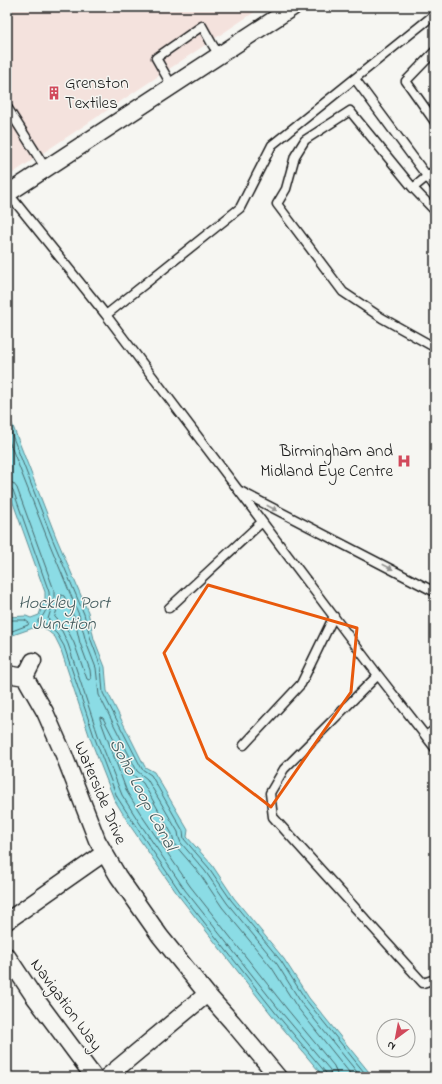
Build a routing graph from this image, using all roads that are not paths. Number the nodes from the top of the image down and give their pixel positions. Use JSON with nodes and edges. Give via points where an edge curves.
{"nodes":[{"id":1,"x":293,"y":7,"type":"edge"},
{"id":2,"x":435,"y":14,"type":"edge"},
{"id":3,"x":435,"y":51,"type":"edge"},
{"id":4,"x":220,"y":55,"type":"junction"},
{"id":5,"x":355,"y":79,"type":"junction"},
{"id":6,"x":172,"y":86,"type":"junction"},
{"id":7,"x":7,"y":107,"type":"edge"},
{"id":8,"x":435,"y":122,"type":"edge"},
{"id":9,"x":46,"y":169,"type":"junction"},
{"id":10,"x":435,"y":170,"type":"edge"},
{"id":11,"x":427,"y":176,"type":"junction"},
{"id":12,"x":435,"y":187,"type":"edge"},
{"id":13,"x":414,"y":188,"type":"junction"},
{"id":14,"x":7,"y":194,"type":"edge"},
{"id":15,"x":435,"y":212,"type":"edge"},
{"id":16,"x":106,"y":315,"type":"junction"},
{"id":17,"x":435,"y":347,"type":"edge"},
{"id":18,"x":238,"y":490,"type":"junction"},
{"id":19,"x":262,"y":522,"type":"junction"},
{"id":20,"x":435,"y":592,"type":"edge"},
{"id":21,"x":169,"y":608,"type":"dead end"},
{"id":22,"x":334,"y":616,"type":"junction"},
{"id":23,"x":33,"y":661,"type":"dead end"},
{"id":24,"x":7,"y":674,"type":"edge"},
{"id":25,"x":378,"y":675,"type":"junction"},
{"id":26,"x":25,"y":677,"type":"junction"},
{"id":27,"x":435,"y":729,"type":"edge"},
{"id":28,"x":426,"y":736,"type":"junction"},
{"id":29,"x":244,"y":745,"type":"dead end"},
{"id":30,"x":435,"y":748,"type":"edge"},
{"id":31,"x":104,"y":853,"type":"junction"},
{"id":32,"x":7,"y":921,"type":"edge"},
{"id":33,"x":7,"y":956,"type":"edge"},
{"id":34,"x":435,"y":979,"type":"edge"},
{"id":35,"x":207,"y":994,"type":"junction"},
{"id":36,"x":94,"y":1077,"type":"edge"},
{"id":37,"x":107,"y":1077,"type":"edge"},
{"id":38,"x":278,"y":1077,"type":"edge"}],
"edges":[{"from":1,"to":4,"type":"street"},
{"from":2,"to":5,"type":"lane"},
{"from":3,"to":8,"type":"lane","via":[[406,81]]},
{"from":4,"to":6,"type":"street"},
{"from":4,"to":6,"type":"lane","via":[[202,26],[156,58]]},
{"from":5,"to":11,"type":"lane"},
{"from":5,"to":16,"type":"lane","via":[[272,145],[240,208]]},
{"from":6,"to":9,"type":"street"},
{"from":7,"to":9,"type":"lane"},
{"from":9,"to":14,"type":"street"},
{"from":10,"to":11,"type":"lane"},
{"from":11,"to":12,"type":"lane"},
{"from":11,"to":13,"type":"lane"},
{"from":13,"to":15,"type":"lane"},
{"from":13,"to":17,"type":"lane","via":[[350,111],[305,140],[295,156],[286,189],[277,204],[343,292],[382,318]]},
{"from":14,"to":16,"type":"lane"},
{"from":16,"to":18,"type":"lane"},
{"from":18,"to":19,"type":"lane"},
{"from":18,"to":20,"type":"lane","one_way":true},
{"from":19,"to":21,"type":"lane"},
{"from":19,"to":22,"type":"lane"},
{"from":22,"to":25,"type":"lane"},
{"from":22,"to":29,"type":"lane","via":[[301,684]]},
{"from":23,"to":26,"type":"street"},
{"from":24,"to":26,"type":"street"},
{"from":25,"to":28,"type":"lane"},
{"from":25,"to":34,"type":"lane","via":[[284,769],[270,793],[273,817],[423,984]]},
{"from":26,"to":31,"type":"street","name":"Waterside Drive","via":[[45,712]]},
{"from":27,"to":28,"type":"lane"},
{"from":28,"to":30,"type":"lane"},
{"from":31,"to":32,"type":"street"},
{"from":31,"to":35,"type":"street","name":"Waterside Drive","via":[[148,919]]},
{"from":33,"to":36,"type":"street","name":"Navigation Way"},
{"from":35,"to":37,"type":"street"},
{"from":35,"to":38,"type":"street","name":"Waterside Drive"}]}
